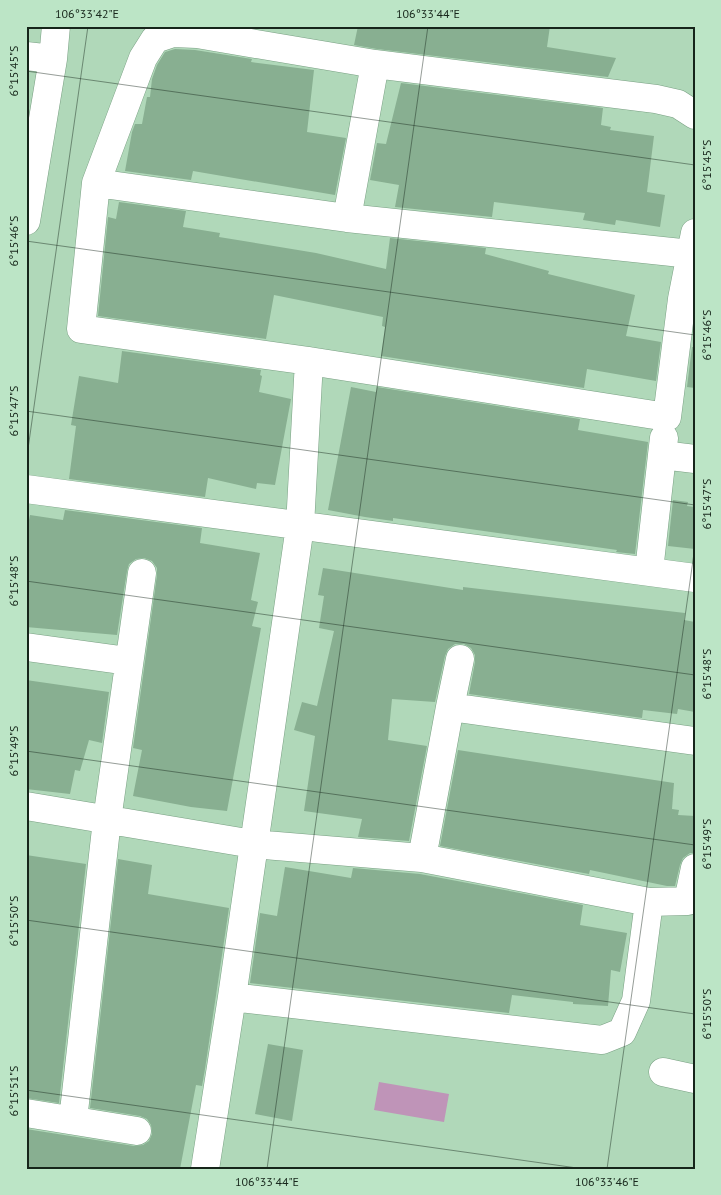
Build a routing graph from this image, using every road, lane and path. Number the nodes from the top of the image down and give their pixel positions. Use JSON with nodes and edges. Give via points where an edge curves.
{"nodes":[{"id":1,"x":56,"y":26,"type":"edge"},
{"id":2,"x":26,"y":56,"type":"edge"},
{"id":3,"x":53,"y":59,"type":"junction"},
{"id":4,"x":374,"y":64,"type":"junction"},
{"id":5,"x":695,"y":115,"type":"edge"},
{"id":6,"x":96,"y":184,"type":"junction"},
{"id":7,"x":347,"y":218,"type":"junction"},
{"id":8,"x":26,"y":221,"type":"edge"},
{"id":9,"x":693,"y":244,"type":"edge"},
{"id":10,"x":309,"y":361,"type":"junction"},
{"id":11,"x":667,"y":417,"type":"junction"},
{"id":12,"x":662,"y":455,"type":"junction"},
{"id":13,"x":695,"y":459,"type":"edge"},
{"id":14,"x":26,"y":489,"type":"edge"},
{"id":15,"x":300,"y":526,"type":"junction"},
{"id":16,"x":648,"y":571,"type":"junction"},
{"id":17,"x":142,"y":574,"type":"dead end"},
{"id":18,"x":695,"y":578,"type":"edge"},
{"id":19,"x":26,"y":648,"type":"edge"},
{"id":20,"x":460,"y":658,"type":"dead end"},
{"id":21,"x":128,"y":662,"type":"junction"},
{"id":22,"x":450,"y":707,"type":"junction"},
{"id":23,"x":695,"y":740,"type":"edge"},
{"id":24,"x":26,"y":806,"type":"edge"},
{"id":25,"x":107,"y":820,"type":"junction"},
{"id":26,"x":253,"y":844,"type":"junction"},
{"id":27,"x":422,"y":858,"type":"junction"},
{"id":28,"x":695,"y":868,"type":"edge"},
{"id":29,"x":649,"y":902,"type":"junction"},
{"id":30,"x":692,"y":902,"type":"edge"},
{"id":31,"x":232,"y":997,"type":"junction"},
{"id":32,"x":663,"y":1072,"type":"dead end"},
{"id":33,"x":695,"y":1079,"type":"edge"},
{"id":34,"x":26,"y":1113,"type":"edge"},
{"id":35,"x":73,"y":1120,"type":"junction"},
{"id":36,"x":137,"y":1131,"type":"dead end"},
{"id":37,"x":205,"y":1169,"type":"edge"}],
"edges":[{"from":1,"to":3,"type":"street"},
{"from":2,"to":3,"type":"street"},
{"from":3,"to":8,"type":"street"},
{"from":4,"to":5,"type":"street","via":[[656,99],[678,104]]},
{"from":4,"to":6,"type":"street","via":[[197,34],[173,33],[155,39],[143,58]]},
{"from":4,"to":7,"type":"street"},
{"from":6,"to":7,"type":"street"},
{"from":6,"to":10,"type":"street","via":[[81,329]]},
{"from":7,"to":9,"type":"street"},
{"from":9,"to":11,"type":"street","via":[[673,360]]},
{"from":10,"to":11,"type":"street"},
{"from":10,"to":15,"type":"street"},
{"from":11,"to":12,"type":"street"},
{"from":12,"to":13,"type":"street"},
{"from":12,"to":16,"type":"street"},
{"from":14,"to":15,"type":"street"},
{"from":15,"to":16,"type":"street"},
{"from":15,"to":26,"type":"street"},
{"from":16,"to":18,"type":"street"},
{"from":17,"to":21,"type":"street"},
{"from":19,"to":21,"type":"street"},
{"from":20,"to":22,"type":"street"},
{"from":21,"to":25,"type":"street"},
{"from":22,"to":23,"type":"street"},
{"from":22,"to":27,"type":"street"},
{"from":24,"to":25,"type":"street"},
{"from":25,"to":26,"type":"street"},
{"from":25,"to":35,"type":"street"},
{"from":26,"to":27,"type":"street"},
{"from":26,"to":31,"type":"street"},
{"from":27,"to":29,"type":"street"},
{"from":28,"to":30,"type":"street"},
{"from":29,"to":30,"type":"street"},
{"from":29,"to":31,"type":"street","via":[[636,1001],[622,1032],[602,1040]]},
{"from":31,"to":37,"type":"street"},
{"from":32,"to":33,"type":"street"},
{"from":34,"to":35,"type":"street"},
{"from":35,"to":36,"type":"street"}]}
